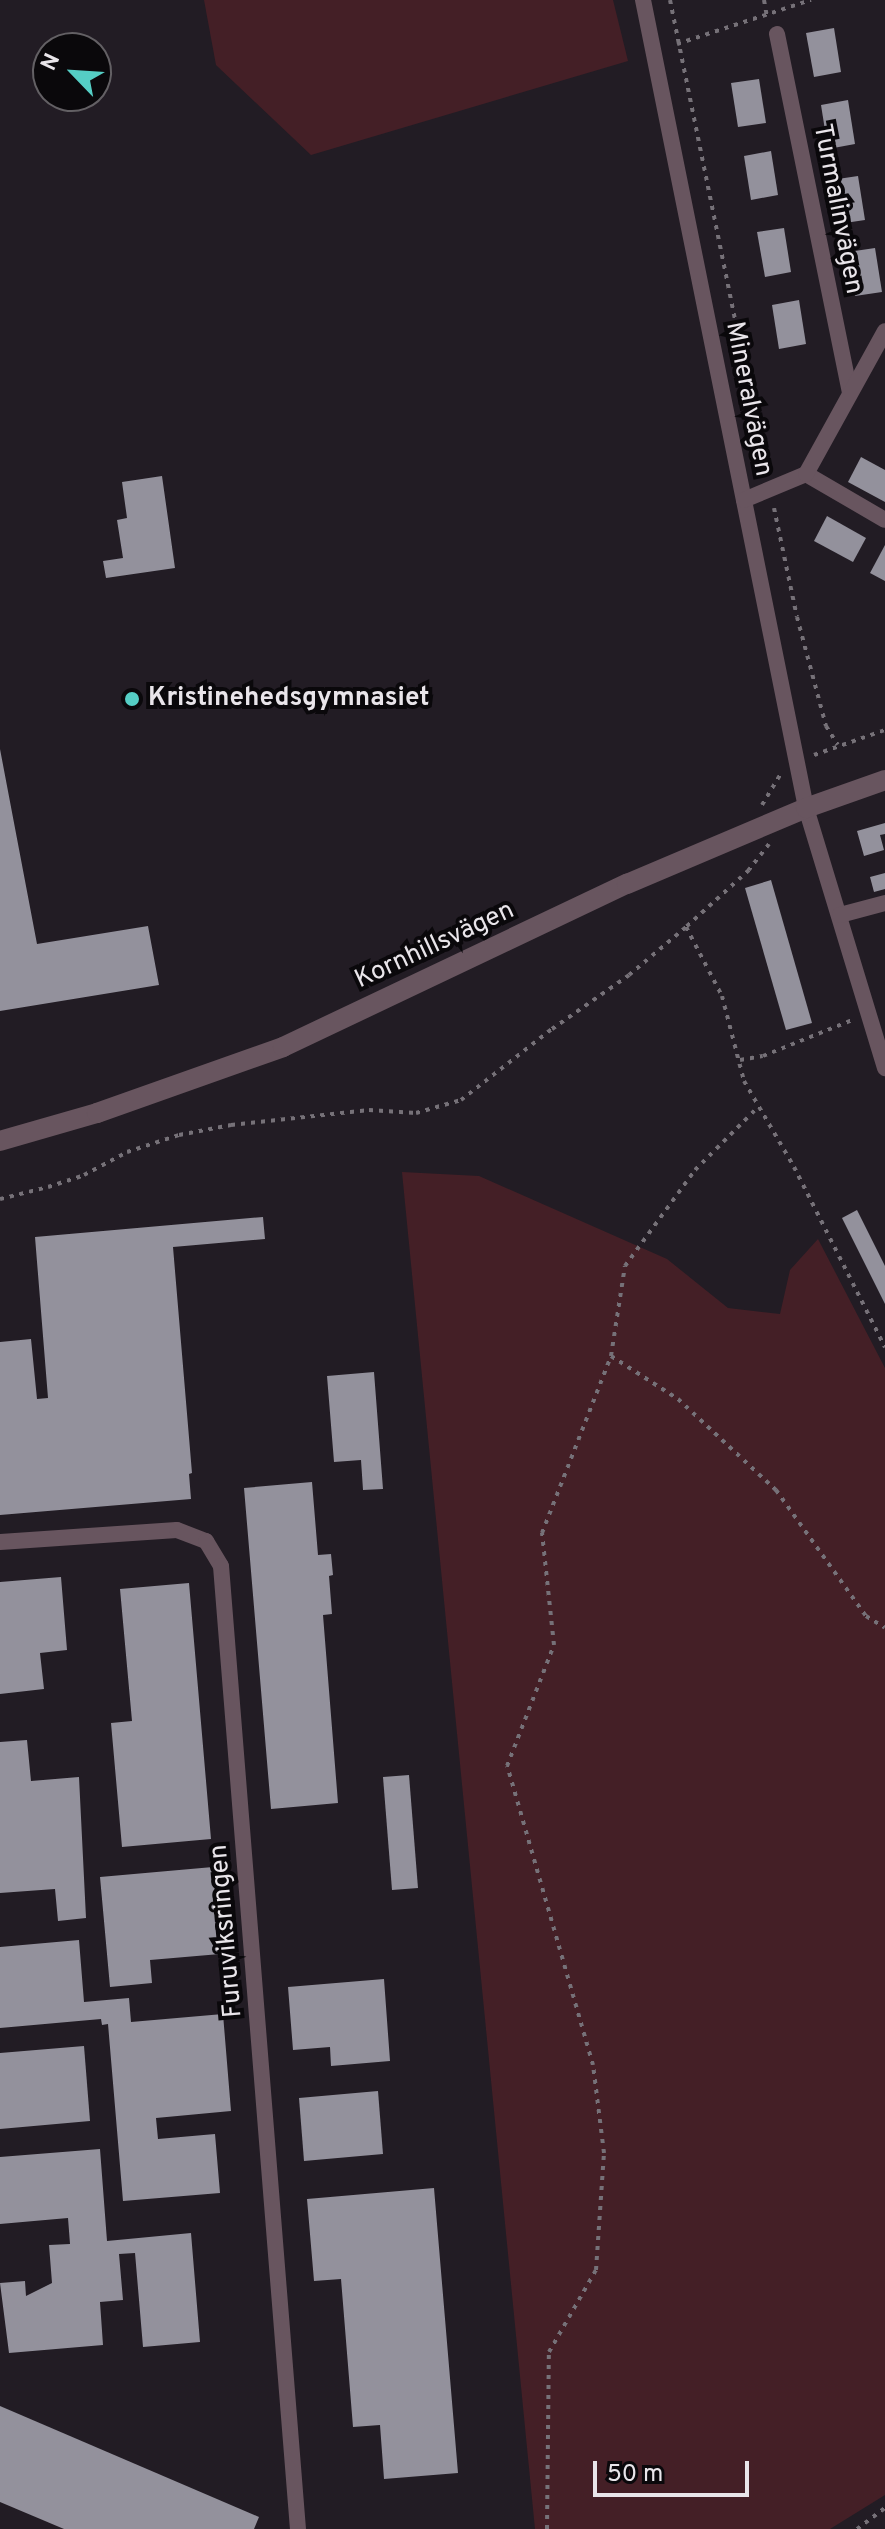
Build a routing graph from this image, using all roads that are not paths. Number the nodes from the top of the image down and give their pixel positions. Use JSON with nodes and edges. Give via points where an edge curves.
{"nodes":[{"id":1,"x":643,"y":0,"type":"edge"},
{"id":2,"x":777,"y":34,"type":"dead end"},
{"id":3,"x":885,"y":331,"type":"edge"},
{"id":4,"x":850,"y":393,"type":"junction"},
{"id":5,"x":806,"y":474,"type":"junction"},
{"id":6,"x":744,"y":500,"type":"junction"},
{"id":7,"x":885,"y":520,"type":"edge"},
{"id":8,"x":885,"y":780,"type":"edge"},
{"id":9,"x":806,"y":808,"type":"junction"},
{"id":10,"x":885,"y":903,"type":"edge"},
{"id":11,"x":840,"y":915,"type":"junction"},
{"id":12,"x":885,"y":1068,"type":"edge"},
{"id":13,"x":0,"y":1141,"type":"edge"},
{"id":14,"x":0,"y":1542,"type":"edge"},
{"id":15,"x":298,"y":2529,"type":"edge"}],
"edges":[{"from":1,"to":6,"type":"street","name":"Mineralvägen"},
{"from":2,"to":4,"type":"street","name":"Turmalinvägen"},
{"from":3,"to":4,"type":"street"},
{"from":4,"to":5,"type":"street"},
{"from":5,"to":6,"type":"street"},
{"from":5,"to":7,"type":"street"},
{"from":6,"to":9,"type":"street","name":"Mineralvägen"},
{"from":8,"to":9,"type":"street","name":"Kornhillsvägen"},
{"from":9,"to":11,"type":"street","name":"Mineralvägen"},
{"from":9,"to":13,"type":"street","name":"Kornhillsvägen","via":[[627,884],[283,1047],[97,1113]]},
{"from":10,"to":11,"type":"street"},
{"from":11,"to":12,"type":"street","name":"Mineralvägen"},
{"from":14,"to":15,"type":"street","name":"Furuviksringen","via":[[177,1530],[206,1541],[221,1566]]}]}
